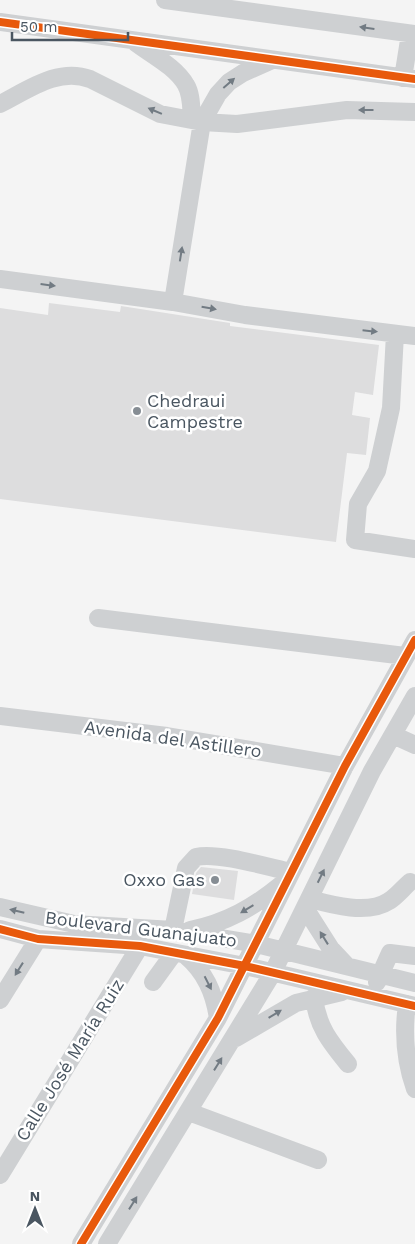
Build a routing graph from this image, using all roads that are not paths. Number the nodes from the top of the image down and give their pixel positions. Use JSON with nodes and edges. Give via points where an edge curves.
{"nodes":[{"id":1,"x":165,"y":0,"type":"edge"},
{"id":2,"x":0,"y":22,"type":"edge"},
{"id":3,"x":413,"y":34,"type":"edge"},
{"id":4,"x":134,"y":41,"type":"junction"},
{"id":5,"x":270,"y":60,"type":"junction"},
{"id":6,"x":409,"y":78,"type":"edge"},
{"id":7,"x":0,"y":104,"type":"edge"},
{"id":8,"x":415,"y":112,"type":"edge"},
{"id":9,"x":197,"y":121,"type":"junction"},
{"id":10,"x":0,"y":279,"type":"edge"},
{"id":11,"x":173,"y":302,"type":"junction"},
{"id":12,"x":394,"y":334,"type":"junction"},
{"id":13,"x":415,"y":336,"type":"edge"},
{"id":14,"x":415,"y":549,"type":"edge"},
{"id":15,"x":98,"y":618,"type":"dead end"},
{"id":16,"x":415,"y":640,"type":"edge"},
{"id":17,"x":405,"y":656,"type":"junction"},
{"id":18,"x":415,"y":696,"type":"edge"},
{"id":19,"x":0,"y":716,"type":"edge"},
{"id":20,"x":393,"y":735,"type":"junction"},
{"id":21,"x":415,"y":745,"type":"edge"},
{"id":22,"x":345,"y":766,"type":"junction"},
{"id":23,"x":289,"y":876,"type":"junction"},
{"id":24,"x":410,"y":882,"type":"dead end"},
{"id":25,"x":308,"y":903,"type":"junction"},
{"id":26,"x":0,"y":907,"type":"edge"},
{"id":27,"x":0,"y":929,"type":"edge"},
{"id":28,"x":178,"y":931,"type":"junction"},
{"id":29,"x":38,"y":939,"type":"junction"},
{"id":30,"x":256,"y":944,"type":"junction"},
{"id":31,"x":140,"y":946,"type":"junction"},
{"id":32,"x":283,"y":951,"type":"junction"},
{"id":33,"x":180,"y":954,"type":"junction"},
{"id":34,"x":415,"y":956,"type":"edge"},
{"id":35,"x":346,"y":965,"type":"junction"},
{"id":36,"x":245,"y":966,"type":"junction"},
{"id":37,"x":380,"y":973,"type":"junction"},
{"id":38,"x":272,"y":974,"type":"junction"},
{"id":39,"x":153,"y":982,"type":"dead end"},
{"id":40,"x":415,"y":983,"type":"edge"},
{"id":41,"x":350,"y":990,"type":"junction"},
{"id":42,"x":373,"y":995,"type":"junction"},
{"id":43,"x":314,"y":997,"type":"junction"},
{"id":44,"x":0,"y":1000,"type":"edge"},
{"id":45,"x":411,"y":1005,"type":"edge"},
{"id":46,"x":218,"y":1018,"type":"junction"},
{"id":47,"x":234,"y":1040,"type":"junction"},
{"id":48,"x":348,"y":1064,"type":"dead end"},
{"id":49,"x":415,"y":1090,"type":"edge"},
{"id":50,"x":189,"y":1112,"type":"junction"},
{"id":51,"x":318,"y":1160,"type":"dead end"},
{"id":52,"x":0,"y":1175,"type":"edge"},
{"id":53,"x":81,"y":1244,"type":"edge"},
{"id":54,"x":107,"y":1244,"type":"edge"}],
"edges":[{"from":3,"to":1,"type":"street","one_way":true},
{"from":2,"to":4,"type":"street"},
{"from":3,"to":6,"type":"street"},
{"from":4,"to":5,"type":"street"},
{"from":4,"to":9,"type":"street","via":[[186,86]]},
{"from":5,"to":6,"type":"street"},
{"from":9,"to":5,"type":"street","one_way":true,"via":[[229,82]]},
{"from":9,"to":7,"type":"street","one_way":true,"via":[[160,114],[79,75],[51,79]]},
{"from":8,"to":9,"type":"street","one_way":true,"via":[[347,110],[237,124]]},
{"from":11,"to":9,"type":"street","one_way":true},
{"from":10,"to":11,"type":"street","one_way":true},
{"from":11,"to":12,"type":"street","one_way":true,"via":[[245,315]]},
{"from":12,"to":13,"type":"street"},
{"from":12,"to":14,"type":"street","via":[[391,408],[377,471],[358,504],[355,540]]},
{"from":15,"to":17,"type":"street"},
{"from":16,"to":17,"type":"street"},
{"from":17,"to":22,"type":"street"},
{"from":18,"to":20,"type":"street"},
{"from":19,"to":22,"type":"street","name":"Avenida del Astillero","via":[[167,736]]},
{"from":20,"to":21,"type":"street"},
{"from":25,"to":20,"type":"street","one_way":true},
{"from":22,"to":23,"type":"street"},
{"from":23,"to":28,"type":"street","one_way":true,"via":[[236,916],[219,923]]},
{"from":23,"to":28,"type":"street","via":[[224,858],[196,857],[186,868]]},
{"from":23,"to":30,"type":"street"},
{"from":24,"to":25,"type":"street","via":[[389,901],[373,907]]},
{"from":25,"to":32,"type":"street"},
{"from":35,"to":25,"type":"street","one_way":true,"via":[[330,949]]},
{"from":28,"to":26,"type":"street","name":"Boulevard Guanajuato","one_way":true,"via":[[74,924]]},
{"from":27,"to":29,"type":"street","name":"Boulevard Guanajuato"},
{"from":28,"to":30,"type":"street","name":"Boulevard Guanajuato"},
{"from":29,"to":31,"type":"street","name":"Boulevard Guanajuato"},
{"from":29,"to":44,"type":"street","one_way":true},
{"from":30,"to":32,"type":"street","name":"Boulevard Guanajuato"},
{"from":30,"to":36,"type":"street"},
{"from":31,"to":33,"type":"street","name":"Boulevard Guanajuato"},
{"from":31,"to":52,"type":"street","name":"Calle José María Ruiz"},
{"from":32,"to":35,"type":"street","name":"Boulevard Guanajuato"},
{"from":32,"to":38,"type":"street"},
{"from":33,"to":36,"type":"street","name":"Boulevard Guanajuato"},
{"from":33,"to":39,"type":"street"},
{"from":33,"to":46,"type":"street","one_way":true,"via":[[196,964],[209,984]]},
{"from":34,"to":37,"type":"street","via":[[390,953]]},
{"from":35,"to":37,"type":"street","name":"Boulevard Guanajuato"},
{"from":36,"to":38,"type":"street","name":"Boulevard Guanajuato"},
{"from":36,"to":46,"type":"street"},
{"from":37,"to":40,"type":"street","name":"Boulevard Guanajuato"},
{"from":37,"to":42,"type":"street"},
{"from":38,"to":41,"type":"street","name":"Boulevard Guanajuato"},
{"from":38,"to":47,"type":"street"},
{"from":41,"to":42,"type":"street","name":"Boulevard Guanajuato"},
{"from":41,"to":43,"type":"street"},
{"from":42,"to":45,"type":"street","name":"Boulevard Guanajuato"},
{"from":47,"to":43,"type":"street","one_way":true,"via":[[284,1008]]},
{"from":43,"to":48,"type":"street","via":[[316,1015],[324,1034]]},
{"from":45,"to":49,"type":"street","via":[[405,1019],[406,1066]]},
{"from":46,"to":53,"type":"street"},
{"from":50,"to":47,"type":"street","one_way":true},
{"from":50,"to":51,"type":"street"},
{"from":54,"to":50,"type":"street","one_way":true}]}
